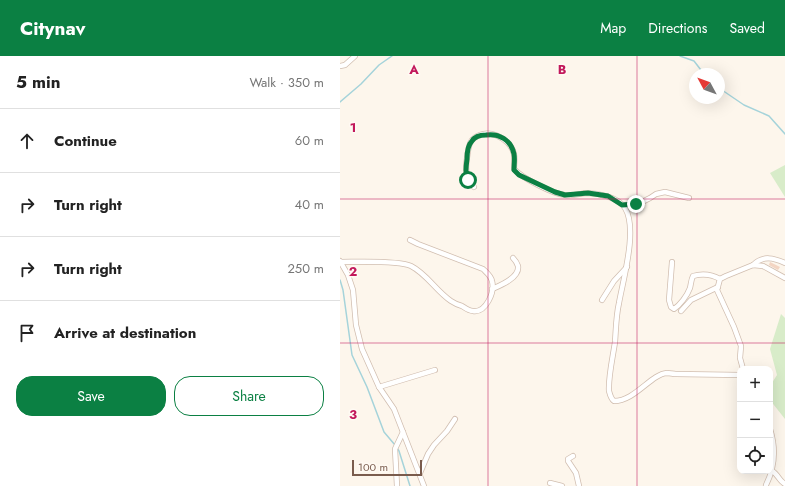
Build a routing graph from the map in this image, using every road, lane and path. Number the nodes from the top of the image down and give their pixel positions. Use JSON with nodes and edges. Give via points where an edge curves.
{"nodes":[{"id":1,"x":355,"y":56,"type":"edge"},
{"id":2,"x":340,"y":66,"type":"edge"},
{"id":3,"x":474,"y":187,"type":"dead end"},
{"id":4,"x":689,"y":198,"type":"dead end"},
{"id":5,"x":622,"y":205,"type":"junction"},
{"id":6,"x":410,"y":240,"type":"dead end"},
{"id":7,"x":513,"y":258,"type":"dead end"},
{"id":8,"x":340,"y":261,"type":"edge"},
{"id":9,"x":672,"y":262,"type":"dead end"},
{"id":10,"x":785,"y":263,"type":"edge"},
{"id":11,"x":753,"y":265,"type":"junction"},
{"id":12,"x":627,"y":268,"type":"junction"},
{"id":13,"x":785,"y":278,"type":"edge"},
{"id":14,"x":720,"y":279,"type":"junction"},
{"id":15,"x":718,"y":287,"type":"junction"},
{"id":16,"x":492,"y":289,"type":"junction"},
{"id":17,"x":602,"y":300,"type":"dead end"},
{"id":18,"x":681,"y":311,"type":"dead end"},
{"id":19,"x":742,"y":366,"type":"edge"},
{"id":20,"x":435,"y":370,"type":"dead end"},
{"id":21,"x":737,"y":375,"type":"edge"},
{"id":22,"x":378,"y":387,"type":"junction"},
{"id":23,"x":456,"y":419,"type":"dead end"},
{"id":24,"x":403,"y":432,"type":"junction"},
{"id":25,"x":773,"y":440,"type":"edge"},
{"id":26,"x":573,"y":456,"type":"dead end"},
{"id":27,"x":773,"y":468,"type":"edge"},
{"id":28,"x":773,"y":472,"type":"edge"},
{"id":29,"x":420,"y":473,"type":"junction"},
{"id":30,"x":771,"y":474,"type":"edge"},
{"id":31,"x":550,"y":483,"type":"dead end"},
{"id":32,"x":785,"y":484,"type":"edge"},
{"id":33,"x":397,"y":486,"type":"edge"},
{"id":34,"x":424,"y":486,"type":"edge"},
{"id":35,"x":562,"y":486,"type":"edge"},
{"id":36,"x":579,"y":486,"type":"edge"},
{"id":37,"x":767,"y":486,"type":"edge"}],
"edges":[{"from":1,"to":2,"type":"street","via":[[345,66]]},
{"from":3,"to":5,"type":"street","via":[[466,174],[468,148],[479,136],[494,134],[499,135],[511,146],[514,170],[519,175],[565,195],[588,193],[608,196]]},
{"from":4,"to":5,"type":"street","via":[[665,192],[636,204]]},
{"from":5,"to":12,"type":"street","via":[[629,216],[630,228]]},
{"from":6,"to":16,"type":"street","via":[[483,270],[493,282]]},
{"from":7,"to":16,"type":"street","via":[[518,270],[504,284]]},
{"from":8,"to":16,"type":"street","via":[[411,266],[451,301],[472,312],[479,310],[488,302]]},
{"from":8,"to":22,"type":"street","via":[[353,290],[356,325],[362,349]]},
{"from":9,"to":14,"type":"street","via":[[669,300],[674,309],[688,292],[693,276],[712,275]]},
{"from":10,"to":11,"type":"street","via":[[770,258],[757,261]]},
{"from":11,"to":13,"type":"street","via":[[763,266]]},
{"from":11,"to":14,"type":"street"},
{"from":12,"to":17,"type":"street","via":[[614,281]]},
{"from":12,"to":21,"type":"street","via":[[616,321],[609,390],[614,402],[620,402],[633,395],[666,373]]},
{"from":14,"to":15,"type":"street"},
{"from":15,"to":18,"type":"street","via":[[691,300]]},
{"from":15,"to":19,"type":"street","via":[[717,290],[741,346]]},
{"from":20,"to":22,"type":"street"},
{"from":22,"to":24,"type":"street","via":[[394,409]]},
{"from":23,"to":29,"type":"street","via":[[428,454]]},
{"from":24,"to":29,"type":"street"},
{"from":24,"to":33,"type":"street","via":[[395,449]]},
{"from":25,"to":27,"type":"street"},
{"from":26,"to":36,"type":"street","via":[[568,461],[576,473]]},
{"from":28,"to":32,"type":"street"},
{"from":29,"to":34,"type":"street"},
{"from":30,"to":37,"type":"street"},
{"from":31,"to":35,"type":"street"}]}
